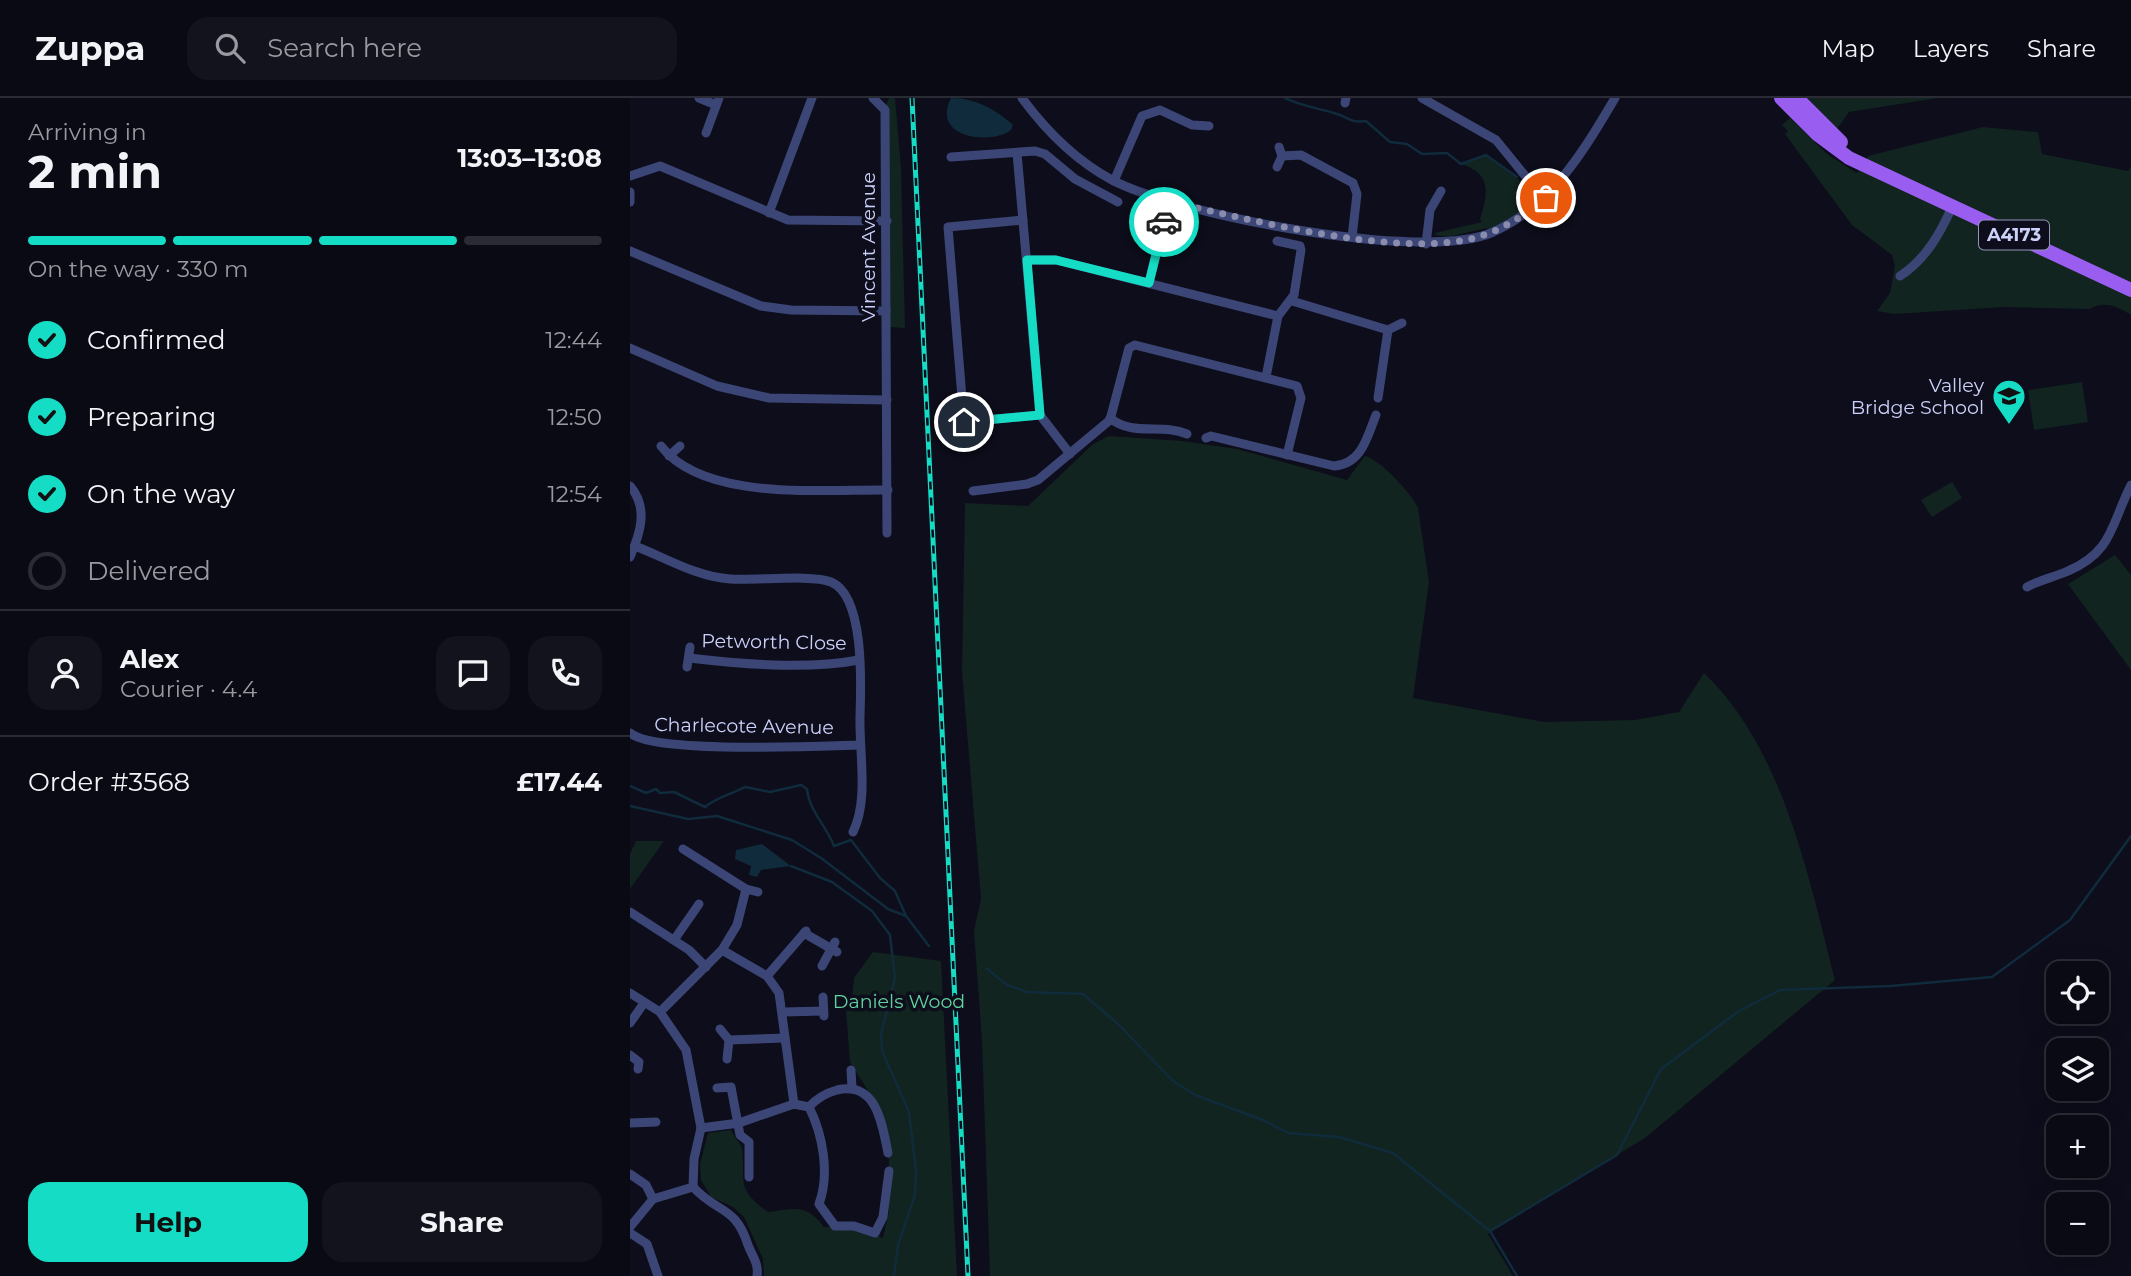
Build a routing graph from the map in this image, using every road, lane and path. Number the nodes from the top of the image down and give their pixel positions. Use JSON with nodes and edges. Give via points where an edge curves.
{"nodes":[{"id":1,"x":699,"y":98,"type":"edge"},
{"id":2,"x":812,"y":98,"type":"edge"},
{"id":3,"x":873,"y":98,"type":"edge"},
{"id":4,"x":1023,"y":98,"type":"edge"},
{"id":5,"x":1422,"y":98,"type":"edge"},
{"id":6,"x":1615,"y":98,"type":"edge"},
{"id":7,"x":1791,"y":100,"type":"edge"},
{"id":8,"x":718,"y":102,"type":"edge"},
{"id":9,"x":1209,"y":126,"type":"dead end"},
{"id":10,"x":706,"y":133,"type":"dead end"},
{"id":11,"x":1017,"y":153,"type":"junction"},
{"id":12,"x":951,"y":157,"type":"dead end"},
{"id":13,"x":1277,"y":167,"type":"dead end"},
{"id":14,"x":630,"y":176,"type":"edge"},
{"id":15,"x":1114,"y":181,"type":"junction"},
{"id":16,"x":630,"y":192,"type":"edge"},
{"id":17,"x":1441,"y":198,"type":"dead end"},
{"id":18,"x":1544,"y":199,"type":"junction"},
{"id":19,"x":630,"y":202,"type":"edge"},
{"id":20,"x":1118,"y":202,"type":"dead end"},
{"id":21,"x":1169,"y":202,"type":"junction"},
{"id":22,"x":1952,"y":207,"type":"junction"},
{"id":23,"x":769,"y":213,"type":"junction"},
{"id":24,"x":1023,"y":220,"type":"junction"},
{"id":25,"x":887,"y":222,"type":"junction"},
{"id":26,"x":1352,"y":237,"type":"junction"},
{"id":27,"x":1276,"y":241,"type":"dead end"},
{"id":28,"x":1426,"y":244,"type":"junction"},
{"id":29,"x":630,"y":251,"type":"edge"},
{"id":30,"x":1027,"y":260,"type":"junction"},
{"id":31,"x":1900,"y":276,"type":"dead end"},
{"id":32,"x":1149,"y":283,"type":"junction"},
{"id":33,"x":2131,"y":290,"type":"edge"},
{"id":34,"x":1292,"y":301,"type":"junction"},
{"id":35,"x":886,"y":311,"type":"junction"},
{"id":36,"x":1278,"y":316,"type":"junction"},
{"id":37,"x":1402,"y":323,"type":"dead end"},
{"id":38,"x":1388,"y":330,"type":"junction"},
{"id":39,"x":630,"y":348,"type":"edge"},
{"id":40,"x":1266,"y":377,"type":"junction"},
{"id":41,"x":1376,"y":398,"type":"dead end"},
{"id":42,"x":887,"y":400,"type":"junction"},
{"id":43,"x":1040,"y":415,"type":"junction"},
{"id":44,"x":1376,"y":415,"type":"dead end"},
{"id":45,"x":1110,"y":418,"type":"junction"},
{"id":46,"x":1187,"y":434,"type":"dead end"},
{"id":47,"x":1206,"y":438,"type":"dead end"},
{"id":48,"x":661,"y":446,"type":"dead end"},
{"id":49,"x":680,"y":446,"type":"dead end"},
{"id":50,"x":1070,"y":454,"type":"junction"},
{"id":51,"x":1287,"y":455,"type":"junction"},
{"id":52,"x":668,"y":456,"type":"junction"},
{"id":53,"x":2131,"y":485,"type":"edge"},
{"id":54,"x":630,"y":486,"type":"edge"},
{"id":55,"x":888,"y":490,"type":"junction"},
{"id":56,"x":973,"y":491,"type":"dead end"},
{"id":57,"x":887,"y":533,"type":"dead end"},
{"id":58,"x":635,"y":547,"type":"junction"},
{"id":59,"x":630,"y":558,"type":"edge"},
{"id":60,"x":2026,"y":587,"type":"dead end"},
{"id":61,"x":689,"y":657,"type":"dead end"},
{"id":62,"x":859,"y":660,"type":"junction"},
{"id":63,"x":630,"y":733,"type":"edge"},
{"id":64,"x":860,"y":745,"type":"junction"},
{"id":65,"x":853,"y":832,"type":"dead end"},
{"id":66,"x":683,"y":849,"type":"dead end"},
{"id":67,"x":746,"y":889,"type":"junction"},
{"id":68,"x":758,"y":892,"type":"dead end"},
{"id":69,"x":699,"y":904,"type":"dead end"},
{"id":70,"x":630,"y":912,"type":"edge"},
{"id":71,"x":674,"y":940,"type":"junction"},
{"id":72,"x":722,"y":950,"type":"junction"},
{"id":73,"x":822,"y":966,"type":"dead end"},
{"id":74,"x":706,"y":967,"type":"junction"},
{"id":75,"x":767,"y":976,"type":"junction"},
{"id":76,"x":630,"y":993,"type":"edge"},
{"id":77,"x":823,"y":997,"type":"dead end"},
{"id":78,"x":644,"y":1003,"type":"junction"},
{"id":79,"x":660,"y":1012,"type":"junction"},
{"id":80,"x":784,"y":1012,"type":"junction"},
{"id":81,"x":630,"y":1023,"type":"edge"},
{"id":82,"x":720,"y":1029,"type":"dead end"},
{"id":83,"x":785,"y":1038,"type":"junction"},
{"id":84,"x":729,"y":1040,"type":"junction"},
{"id":85,"x":630,"y":1055,"type":"edge"},
{"id":86,"x":727,"y":1059,"type":"dead end"},
{"id":87,"x":638,"y":1069,"type":"dead end"},
{"id":88,"x":851,"y":1070,"type":"dead end"},
{"id":89,"x":718,"y":1088,"type":"dead end"},
{"id":90,"x":852,"y":1088,"type":"junction"},
{"id":91,"x":794,"y":1104,"type":"junction"},
{"id":92,"x":809,"y":1107,"type":"junction"},
{"id":93,"x":656,"y":1122,"type":"dead end"},
{"id":94,"x":630,"y":1123,"type":"edge"},
{"id":95,"x":739,"y":1123,"type":"junction"},
{"id":96,"x":701,"y":1128,"type":"junction"},
{"id":97,"x":888,"y":1153,"type":"dead end"},
{"id":98,"x":889,"y":1171,"type":"dead end"},
{"id":99,"x":630,"y":1174,"type":"edge"},
{"id":100,"x":749,"y":1177,"type":"dead end"},
{"id":101,"x":693,"y":1187,"type":"junction"},
{"id":102,"x":653,"y":1199,"type":"junction"},
{"id":103,"x":630,"y":1227,"type":"edge"},
{"id":104,"x":630,"y":1233,"type":"edge"},
{"id":105,"x":658,"y":1276,"type":"edge"},
{"id":106,"x":757,"y":1276,"type":"edge"}],
"edges":[{"from":1,"to":8,"type":"street"},
{"from":2,"to":23,"type":"street"},
{"from":3,"to":25,"type":"street","name":"Vincent Avenue","via":[[885,110]]},
{"from":4,"to":15,"type":"street","via":[[1064,146]]},
{"from":5,"to":18,"type":"street","via":[[1496,140]]},
{"from":6,"to":18,"type":"street","via":[[1566,174]]},
{"from":7,"to":22,"type":"main road","number":"A4173","via":[[1818,135],[1849,158]]},
{"from":8,"to":10,"type":"street"},
{"from":9,"to":15,"type":"street","via":[[1192,125],[1160,110],[1142,116]]},
{"from":11,"to":12,"type":"street"},
{"from":11,"to":20,"type":"street","via":[[1045,154],[1075,179]]},
{"from":11,"to":24,"type":"street"},
{"from":13,"to":26,"type":"street","via":[[1281,152],[1301,155],[1353,183],[1357,194]]},
{"from":14,"to":23,"type":"street","via":[[660,166]]},
{"from":15,"to":21,"type":"street"},
{"from":16,"to":19,"type":"street"},
{"from":17,"to":28,"type":"street","via":[[1430,210]]},
{"from":18,"to":28,"type":"street","via":[[1491,233]]},
{"from":21,"to":26,"type":"street"},
{"from":21,"to":32,"type":"street"},
{"from":22,"to":31,"type":"street","via":[[1920,260]]},
{"from":22,"to":33,"type":"main road","number":"A4173"},
{"from":23,"to":25,"type":"street","via":[[788,220]]},
{"from":24,"to":30,"type":"street"},
{"from":24,"to":43,"type":"street","via":[[948,227],[964,422]]},
{"from":25,"to":35,"type":"street","name":"Vincent Avenue"},
{"from":26,"to":28,"type":"street"},
{"from":27,"to":34,"type":"street","via":[[1301,248]]},
{"from":29,"to":35,"type":"street","via":[[761,306]]},
{"from":30,"to":32,"type":"street","via":[[1056,260]]},
{"from":30,"to":43,"type":"street"},
{"from":32,"to":36,"type":"street"},
{"from":34,"to":36,"type":"street"},
{"from":34,"to":38,"type":"street"},
{"from":35,"to":42,"type":"street","name":"Vincent Avenue"},
{"from":36,"to":40,"type":"street"},
{"from":37,"to":38,"type":"street"},
{"from":38,"to":41,"type":"street"},
{"from":39,"to":42,"type":"street","via":[[717,386],[769,398]]},
{"from":40,"to":45,"type":"street","via":[[1131,346]]},
{"from":40,"to":51,"type":"street","via":[[1292,383],[1301,393]]},
{"from":42,"to":55,"type":"street","name":"Vincent Avenue"},
{"from":43,"to":50,"type":"street"},
{"from":44,"to":51,"type":"street","via":[[1355,460],[1345,465]]},
{"from":45,"to":46,"type":"street","via":[[1127,429],[1178,427]]},
{"from":45,"to":50,"type":"street"},
{"from":47,"to":51,"type":"street"},
{"from":48,"to":52,"type":"street"},
{"from":49,"to":52,"type":"street"},
{"from":50,"to":56,"type":"street","via":[[1049,473],[1027,484]]},
{"from":52,"to":55,"type":"street","via":[[698,474],[731,483],[780,489]]},
{"from":53,"to":60,"type":"street","via":[[2110,538],[2096,556]]},
{"from":54,"to":58,"type":"street","via":[[642,514]]},
{"from":55,"to":57,"type":"street","name":"Vincent Avenue"},
{"from":58,"to":59,"type":"street"},
{"from":58,"to":62,"type":"street","via":[[728,579],[830,581],[851,603]]},
{"from":61,"to":62,"type":"street","name":"Petworth Close","via":[[825,665]]},
{"from":62,"to":64,"type":"street"},
{"from":63,"to":64,"type":"street","name":"Charlecote Avenue","via":[[643,741],[681,746]]},
{"from":64,"to":65,"type":"street","via":[[860,816]]},
{"from":66,"to":67,"type":"street"},
{"from":67,"to":68,"type":"street"},
{"from":67,"to":72,"type":"street","via":[[737,925]]},
{"from":69,"to":71,"type":"street"},
{"from":70,"to":71,"type":"street"},
{"from":71,"to":74,"type":"street"},
{"from":72,"to":74,"type":"street"},
{"from":72,"to":75,"type":"street"},
{"from":73,"to":75,"type":"street","via":[[834,948],[805,932]]},
{"from":74,"to":79,"type":"street"},
{"from":75,"to":80,"type":"street","via":[[779,993]]},
{"from":76,"to":78,"type":"street"},
{"from":77,"to":80,"type":"street","via":[[824,1014]]},
{"from":78,"to":79,"type":"street"},
{"from":78,"to":81,"type":"street"},
{"from":79,"to":96,"type":"street","via":[[686,1050]]},
{"from":80,"to":83,"type":"street"},
{"from":82,"to":84,"type":"street"},
{"from":83,"to":84,"type":"street"},
{"from":83,"to":91,"type":"street"},
{"from":84,"to":86,"type":"street"},
{"from":85,"to":87,"type":"street","via":[[639,1062]]},
{"from":88,"to":90,"type":"street"},
{"from":89,"to":95,"type":"street","via":[[731,1087]]},
{"from":90,"to":92,"type":"street","via":[[831,1091]]},
{"from":90,"to":97,"type":"street","via":[[863,1091],[876,1106]]},
{"from":91,"to":92,"type":"street"},
{"from":91,"to":95,"type":"street"},
{"from":92,"to":98,"type":"street","via":[[825,1181],[819,1203],[835,1226],[875,1233],[883,1217]]},
{"from":93,"to":94,"type":"street"},
{"from":95,"to":96,"type":"street"},
{"from":95,"to":100,"type":"street","via":[[740,1135],[749,1142]]},
{"from":96,"to":101,"type":"street"},
{"from":99,"to":102,"type":"street","via":[[646,1185]]},
{"from":101,"to":102,"type":"street"},
{"from":101,"to":106,"type":"street","via":[[713,1206],[732,1213],[742,1226],[757,1263]]},
{"from":102,"to":103,"type":"street"},
{"from":104,"to":105,"type":"street","via":[[647,1244]]}]}
